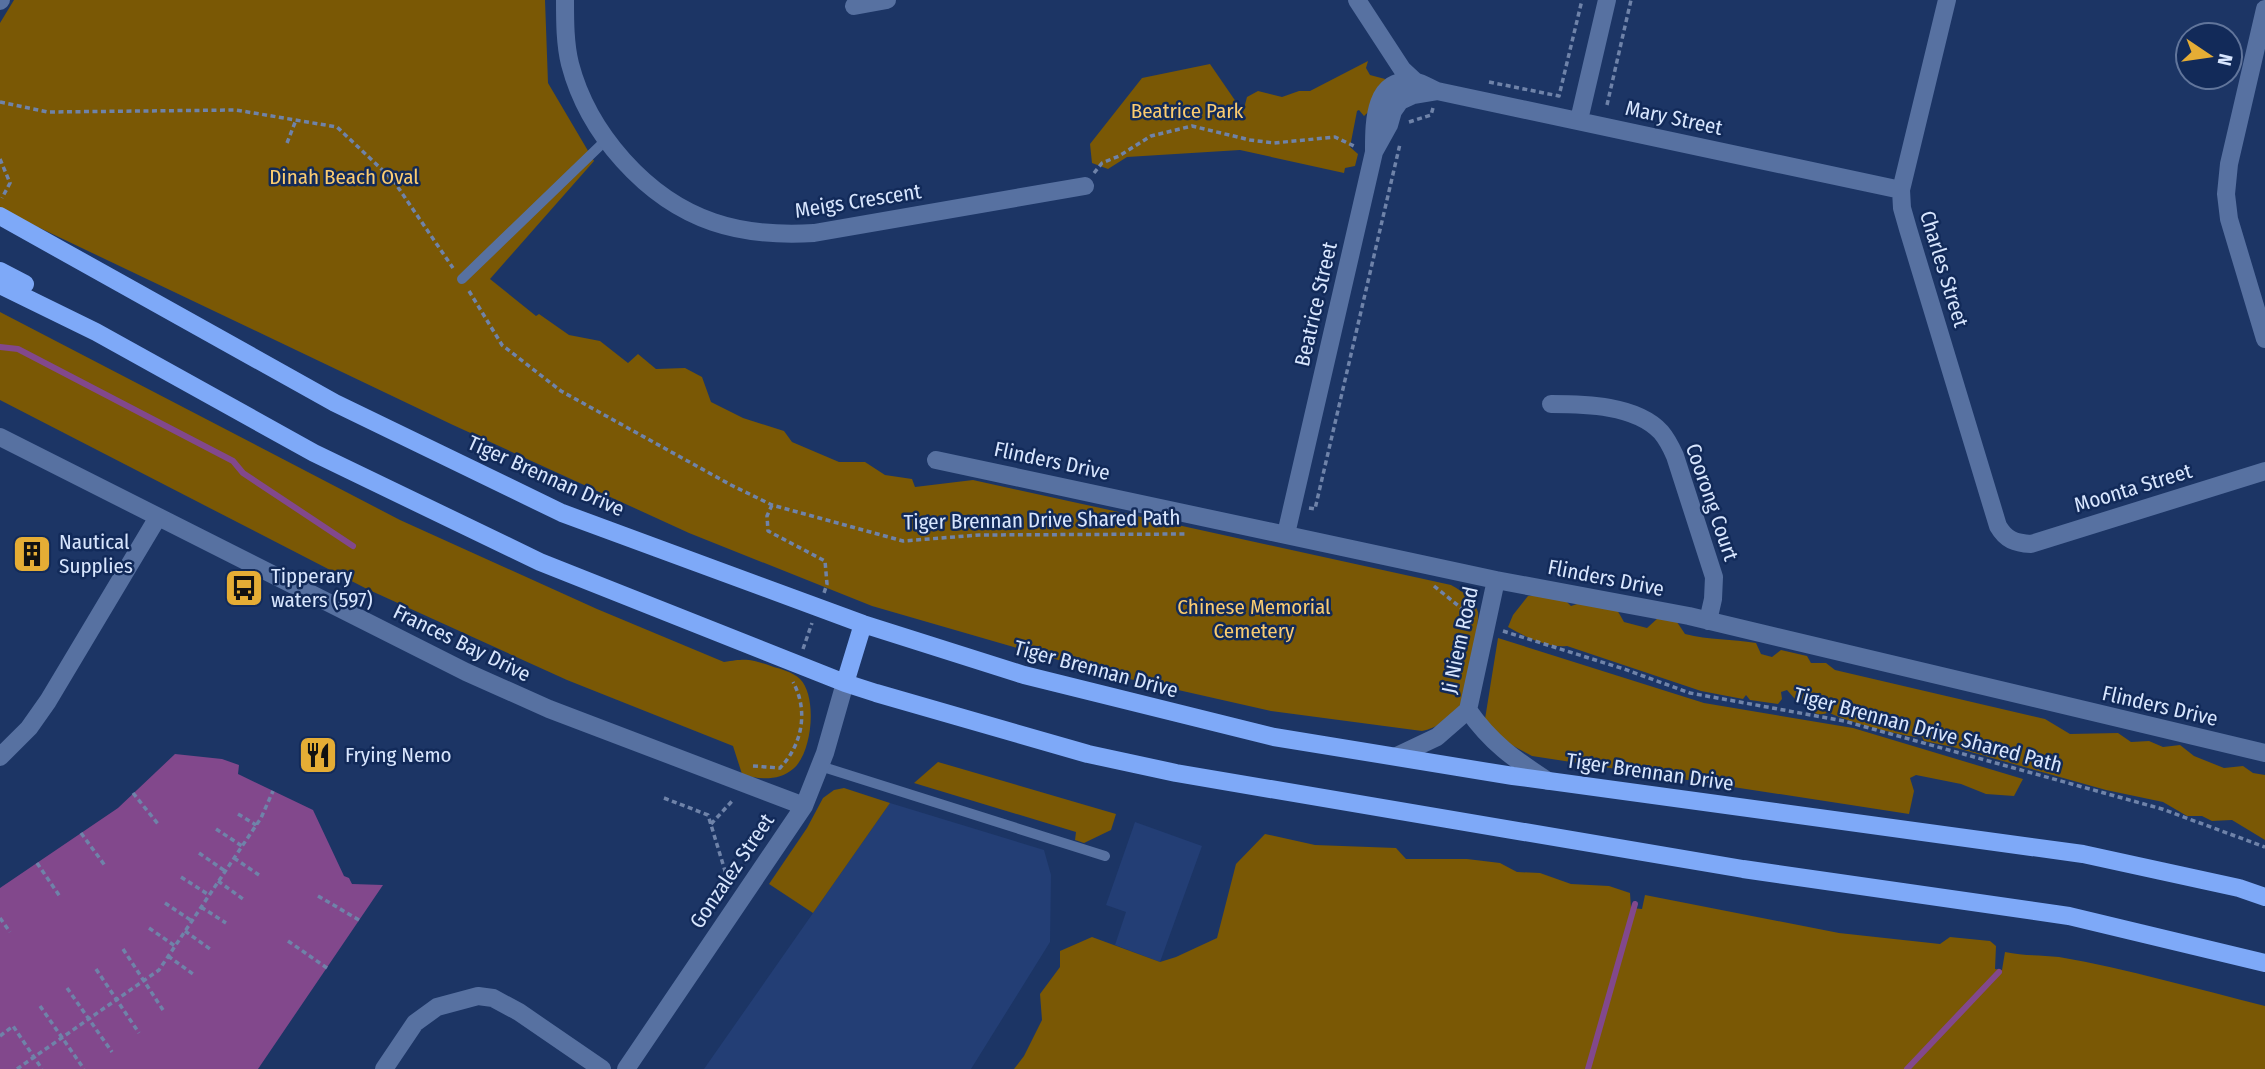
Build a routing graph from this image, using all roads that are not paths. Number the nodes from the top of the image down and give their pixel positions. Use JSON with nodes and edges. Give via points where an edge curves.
{"nodes":[{"id":1,"x":565,"y":0,"type":"edge"},
{"id":2,"x":887,"y":0,"type":"edge"},
{"id":3,"x":1357,"y":0,"type":"edge"},
{"id":4,"x":1607,"y":0,"type":"edge"},
{"id":5,"x":1947,"y":0,"type":"edge"},
{"id":6,"x":855,"y":6,"type":"dead end"},
{"id":7,"x":2265,"y":9,"type":"edge"},
{"id":8,"x":1401,"y":75,"type":"junction"},
{"id":9,"x":1435,"y":96,"type":"junction"},
{"id":10,"x":1400,"y":101,"type":"junction"},
{"id":11,"x":1579,"y":120,"type":"junction"},
{"id":12,"x":606,"y":140,"type":"junction"},
{"id":13,"x":1374,"y":152,"type":"junction"},
{"id":14,"x":1085,"y":186,"type":"road end"},
{"id":15,"x":1901,"y":190,"type":"junction"},
{"id":16,"x":0,"y":216,"type":"edge"},
{"id":17,"x":0,"y":271,"type":"edge"},
{"id":18,"x":461,"y":279,"type":"road end"},
{"id":19,"x":0,"y":285,"type":"edge"},
{"id":20,"x":2265,"y":339,"type":"edge"},
{"id":21,"x":154,"y":365,"type":"junction"},
{"id":22,"x":1551,"y":404,"type":"dead end"},
{"id":23,"x":0,"y":437,"type":"edge"},
{"id":24,"x":936,"y":460,"type":"dead end"},
{"id":25,"x":2265,"y":471,"type":"edge"},
{"id":26,"x":158,"y":517,"type":"junction"},
{"id":27,"x":1286,"y":534,"type":"junction"},
{"id":28,"x":2013,"y":542,"type":"joint"},
{"id":29,"x":1496,"y":580,"type":"junction"},
{"id":30,"x":1708,"y":621,"type":"junction"},
{"id":31,"x":863,"y":624,"type":"junction"},
{"id":32,"x":845,"y":683,"type":"junction"},
{"id":33,"x":1468,"y":710,"type":"junction"},
{"id":34,"x":2265,"y":753,"type":"edge"},
{"id":35,"x":1397,"y":756,"type":"junction"},
{"id":36,"x":0,"y":757,"type":"edge"},
{"id":37,"x":820,"y":766,"type":"junction"},
{"id":38,"x":1548,"y":781,"type":"junction"},
{"id":39,"x":804,"y":806,"type":"junction"},
{"id":40,"x":1105,"y":856,"type":"dead end"},
{"id":41,"x":2265,"y":897,"type":"edge"},
{"id":42,"x":2265,"y":963,"type":"edge"},
{"id":43,"x":384,"y":1069,"type":"edge"},
{"id":44,"x":602,"y":1069,"type":"edge"},
{"id":45,"x":626,"y":1069,"type":"edge"}],
"edges":[{"from":1,"to":12,"type":"street","name":"Meigs Crescent","via":[[572,70],[590,116]]},
{"from":2,"to":6,"type":"street"},
{"from":3,"to":8,"type":"street"},
{"from":4,"to":11,"type":"street"},
{"from":5,"to":15,"type":"street","name":"Charles Street"},
{"from":7,"to":20,"type":"street","via":[[2229,164],[2227,194]]},
{"from":8,"to":9,"type":"street"},
{"from":8,"to":10,"type":"street"},
{"from":8,"to":13,"type":"street","name":"Beatrice Street","via":[[1380,99],[1374,119]]},
{"from":9,"to":10,"type":"street","via":[[1413,95]]},
{"from":9,"to":11,"type":"street","name":"Mary Street"},
{"from":10,"to":13,"type":"street"},
{"from":11,"to":15,"type":"street","name":"Mary Street"},
{"from":12,"to":14,"type":"street","name":"Meigs Crescent","via":[[626,165],[680,206],[714,223],[789,235]]},
{"from":12,"to":18,"type":"lane"},
{"from":13,"to":27,"type":"street","name":"Beatrice Street"},
{"from":15,"to":28,"type":"street","name":"Charles Street","via":[[1908,229],[1998,526]]},
{"from":16,"to":31,"type":"main road","name":"Tiger Brennan Drive","via":[[335,403],[562,513]]},
{"from":17,"to":21,"type":"main road","via":[[134,341]]},
{"from":19,"to":21,"type":"main road"},
{"from":21,"to":32,"type":"main road","via":[[314,453],[540,562]]},
{"from":22,"to":30,"type":"street","name":"Coorong Court","via":[[1623,412],[1650,423],[1667,440],[1714,577]]},
{"from":23,"to":26,"type":"street","name":"Frances Bay Drive"},
{"from":24,"to":27,"type":"street","name":"Flinders Drive"},
{"from":25,"to":28,"type":"street","name":"Moonta Street","via":[[2031,544]]},
{"from":26,"to":36,"type":"street","via":[[48,701]]},
{"from":26,"to":39,"type":"street","name":"Frances Bay Drive","via":[[537,704],[747,774]]},
{"from":27,"to":29,"type":"street","name":"Flinders Drive"},
{"from":29,"to":30,"type":"street","name":"Flinders Drive"},
{"from":29,"to":33,"type":"street","name":"Ji Niem Road"},
{"from":30,"to":34,"type":"street","name":"Flinders Drive"},
{"from":31,"to":32,"type":"main road"},
{"from":31,"to":35,"type":"main road","name":"Tiger Brennan Drive","via":[[1105,696],[1274,737]]},
{"from":32,"to":37,"type":"street","name":"Gonzalez Street"},
{"from":32,"to":42,"type":"main road","via":[[1088,754],[1176,773],[1743,869],[2069,916]]},
{"from":33,"to":35,"type":"street","name":"Ji Niem Road","via":[[1437,737]]},
{"from":33,"to":38,"type":"street","name":"Ji Niem Road","via":[[1504,752]]},
{"from":35,"to":38,"type":"main road","name":"Tiger Brennan Drive"},
{"from":37,"to":39,"type":"street","name":"Gonzalez Street"},
{"from":37,"to":40,"type":"lane"},
{"from":38,"to":41,"type":"main road","name":"Tiger Brennan Drive","via":[[2083,854]]},
{"from":39,"to":45,"type":"street","name":"Gonzalez Street"},
{"from":43,"to":44,"type":"street","via":[[415,1023],[437,1006],[478,996],[493,998],[519,1012]]}]}
